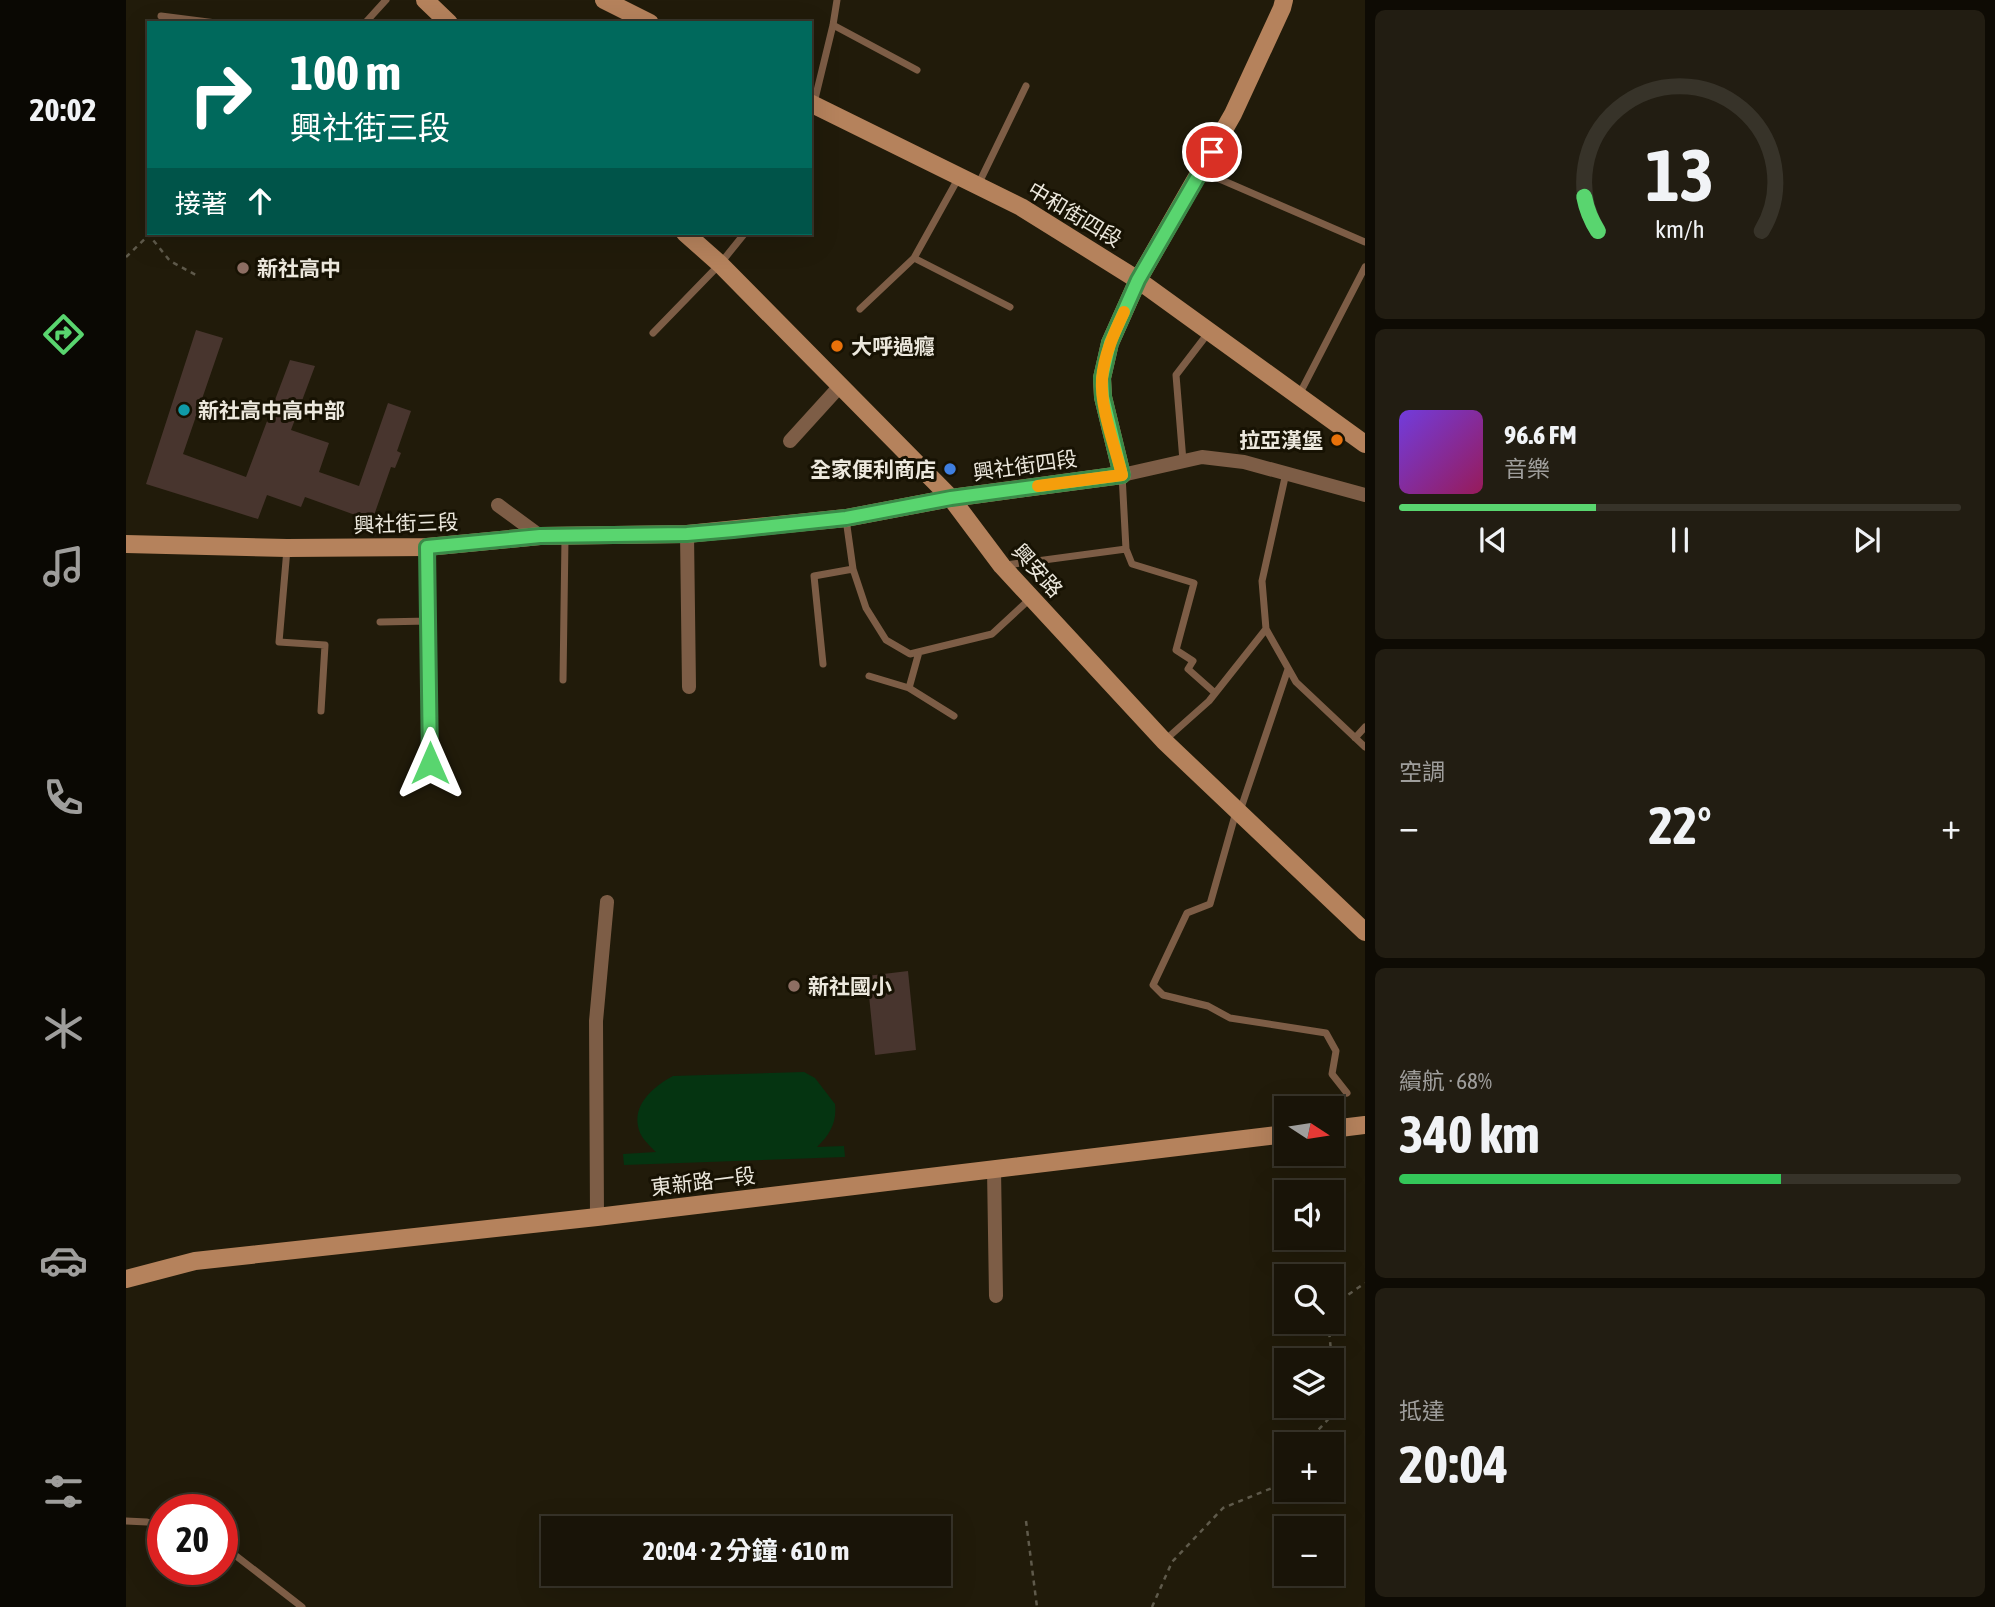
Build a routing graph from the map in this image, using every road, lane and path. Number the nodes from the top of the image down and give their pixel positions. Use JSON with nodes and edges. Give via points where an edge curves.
{"nodes":[{"id":1,"x":386,"y":0,"type":"edge"},
{"id":2,"x":425,"y":0,"type":"edge"},
{"id":3,"x":604,"y":0,"type":"edge"},
{"id":4,"x":837,"y":0,"type":"edge"},
{"id":5,"x":1284,"y":0,"type":"edge"},
{"id":6,"x":161,"y":16,"type":"dead end"},
{"id":7,"x":200,"y":21,"type":"edge"},
{"id":8,"x":367,"y":21,"type":"edge"},
{"id":9,"x":447,"y":21,"type":"edge"},
{"id":10,"x":646,"y":21,"type":"edge"},
{"id":11,"x":834,"y":24,"type":"junction"},
{"id":12,"x":917,"y":70,"type":"dead end"},
{"id":13,"x":1026,"y":86,"type":"dead end"},
{"id":14,"x":812,"y":102,"type":"edge"},
{"id":15,"x":812,"y":106,"type":"edge"},
{"id":16,"x":1201,"y":171,"type":"junction"},
{"id":17,"x":960,"y":177,"type":"junction"},
{"id":18,"x":978,"y":185,"type":"junction"},
{"id":19,"x":149,"y":235,"type":"joint"},
{"id":20,"x":687,"y":235,"type":"edge"},
{"id":21,"x":743,"y":235,"type":"edge"},
{"id":22,"x":1365,"y":242,"type":"edge"},
{"id":23,"x":126,"y":257,"type":"edge"},
{"id":24,"x":914,"y":258,"type":"junction"},
{"id":25,"x":720,"y":264,"type":"junction"},
{"id":26,"x":1365,"y":267,"type":"edge"},
{"id":27,"x":196,"y":275,"type":"dead end"},
{"id":28,"x":1138,"y":280,"type":"junction"},
{"id":29,"x":1010,"y":307,"type":"dead end"},
{"id":30,"x":860,"y":310,"type":"dead end"},
{"id":31,"x":1210,"y":332,"type":"junction"},
{"id":32,"x":653,"y":333,"type":"dead end"},
{"id":33,"x":840,"y":386,"type":"junction"},
{"id":34,"x":1299,"y":396,"type":"junction"},
{"id":35,"x":790,"y":441,"type":"dead end"},
{"id":36,"x":1365,"y":444,"type":"edge"},
{"id":37,"x":1183,"y":461,"type":"junction"},
{"id":38,"x":1286,"y":474,"type":"junction"},
{"id":39,"x":1122,"y":475,"type":"junction"},
{"id":40,"x":1365,"y":495,"type":"edge"},
{"id":41,"x":951,"y":498,"type":"junction"},
{"id":42,"x":498,"y":505,"type":"dead end"},
{"id":43,"x":846,"y":518,"type":"junction"},
{"id":44,"x":687,"y":534,"type":"junction"},
{"id":45,"x":540,"y":536,"type":"junction"},
{"id":46,"x":565,"y":536,"type":"junction"},
{"id":47,"x":126,"y":544,"type":"edge"},
{"id":48,"x":427,"y":547,"type":"junction"},
{"id":49,"x":287,"y":548,"type":"junction"},
{"id":50,"x":1126,"y":549,"type":"junction"},
{"id":51,"x":1002,"y":566,"type":"junction"},
{"id":52,"x":853,"y":569,"type":"junction"},
{"id":53,"x":1032,"y":598,"type":"junction"},
{"id":54,"x":429,"y":621,"type":"junction"},
{"id":55,"x":380,"y":622,"type":"dead end"},
{"id":56,"x":1265,"y":629,"type":"junction"},
{"id":57,"x":919,"y":652,"type":"junction"},
{"id":58,"x":823,"y":664,"type":"dead end"},
{"id":59,"x":1288,"y":669,"type":"junction"},
{"id":60,"x":869,"y":676,"type":"dead end"},
{"id":61,"x":563,"y":680,"type":"dead end"},
{"id":62,"x":689,"y":687,"type":"dead end"},
{"id":63,"x":909,"y":688,"type":"junction"},
{"id":64,"x":1215,"y":693,"type":"junction"},
{"id":65,"x":321,"y":711,"type":"dead end"},
{"id":66,"x":954,"y":716,"type":"dead end"},
{"id":67,"x":1365,"y":727,"type":"edge"},
{"id":68,"x":1355,"y":738,"type":"junction"},
{"id":69,"x":1164,"y":741,"type":"junction"},
{"id":70,"x":1365,"y":747,"type":"edge"},
{"id":71,"x":430,"y":763,"type":"dead end"},
{"id":72,"x":1239,"y":810,"type":"junction"},
{"id":73,"x":607,"y":902,"type":"dead end"},
{"id":74,"x":1365,"y":932,"type":"edge"},
{"id":75,"x":1347,"y":1093,"type":"dead end"},
{"id":76,"x":1365,"y":1125,"type":"edge"},
{"id":77,"x":1344,"y":1128,"type":"edge"},
{"id":78,"x":1274,"y":1135,"type":"edge"},
{"id":79,"x":994,"y":1169,"type":"junction"},
{"id":80,"x":597,"y":1217,"type":"junction"},
{"id":81,"x":126,"y":1279,"type":"edge"},
{"id":82,"x":1365,"y":1283,"type":"edge"},
{"id":83,"x":996,"y":1296,"type":"dead end"},
{"id":84,"x":1344,"y":1298,"type":"edge"},
{"id":85,"x":1329,"y":1334,"type":"edge"},
{"id":86,"x":1316,"y":1432,"type":"edge"},
{"id":87,"x":1274,"y":1485,"type":"edge"},
{"id":88,"x":126,"y":1521,"type":"edge"},
{"id":89,"x":1026,"y":1521,"type":"dead end"},
{"id":90,"x":147,"y":1522,"type":"edge"},
{"id":91,"x":238,"y":1557,"type":"edge"},
{"id":92,"x":302,"y":1607,"type":"edge"},
{"id":93,"x":1037,"y":1607,"type":"edge"},
{"id":94,"x":1152,"y":1607,"type":"edge"}],
"edges":[{"from":1,"to":8,"type":"lane"},
{"from":2,"to":9,"type":"street"},
{"from":3,"to":10,"type":"street"},
{"from":4,"to":11,"type":"lane"},
{"from":5,"to":16,"type":"street","via":[[1233,114]]},
{"from":6,"to":7,"type":"lane"},
{"from":11,"to":12,"type":"lane"},
{"from":11,"to":14,"type":"lane"},
{"from":13,"to":18,"type":"lane"},
{"from":15,"to":17,"type":"street","name":"中和街四段"},
{"from":16,"to":22,"type":"lane"},
{"from":16,"to":28,"type":"street"},
{"from":17,"to":18,"type":"street","name":"中和街四段"},
{"from":17,"to":24,"type":"lane"},
{"from":18,"to":28,"type":"street","name":"中和街四段"},
{"from":19,"to":23,"type":"path"},
{"from":19,"to":27,"type":"path","via":[[170,261]]},
{"from":20,"to":25,"type":"street","name":"興安路"},
{"from":21,"to":25,"type":"lane"},
{"from":24,"to":29,"type":"lane"},
{"from":24,"to":30,"type":"lane"},
{"from":25,"to":32,"type":"lane"},
{"from":25,"to":33,"type":"street","name":"興安路"},
{"from":26,"to":34,"type":"lane"},
{"from":28,"to":31,"type":"street","name":"中和街四段"},
{"from":28,"to":39,"type":"street","via":[[1110,343],[1102,378]]},
{"from":31,"to":34,"type":"street","name":"中和街四段"},
{"from":31,"to":37,"type":"lane","via":[[1175,375]]},
{"from":33,"to":35,"type":"street"},
{"from":33,"to":41,"type":"street","name":"興安路"},
{"from":34,"to":36,"type":"street","name":"中和街四段"},
{"from":37,"to":38,"type":"street","name":"興社街四段","via":[[1202,457],[1244,462]]},
{"from":37,"to":39,"type":"street","name":"興社街四段"},
{"from":38,"to":40,"type":"street","name":"興社街四段"},
{"from":38,"to":56,"type":"lane","via":[[1262,581]]},
{"from":39,"to":41,"type":"street","name":"興社街四段"},
{"from":39,"to":50,"type":"lane"},
{"from":41,"to":43,"type":"street","name":"興社街四段"},
{"from":41,"to":51,"type":"street","name":"興安路"},
{"from":42,"to":45,"type":"street"},
{"from":43,"to":44,"type":"street","name":"興社街四段"},
{"from":43,"to":52,"type":"lane"},
{"from":44,"to":46,"type":"street","name":"興社街三段"},
{"from":44,"to":62,"type":"street"},
{"from":45,"to":46,"type":"street","name":"興社街三段"},
{"from":45,"to":48,"type":"street","name":"興社街三段"},
{"from":46,"to":61,"type":"lane"},
{"from":47,"to":49,"type":"street","name":"興社街三段"},
{"from":48,"to":49,"type":"street","name":"興社街三段"},
{"from":48,"to":54,"type":"lane"},
{"from":49,"to":65,"type":"lane","via":[[279,642],[324,645]]},
{"from":50,"to":51,"type":"lane"},
{"from":50,"to":64,"type":"lane","via":[[1132,564],[1194,583],[1176,650],[1193,661],[1188,669]]},
{"from":51,"to":53,"type":"street","name":"興安路"},
{"from":52,"to":57,"type":"lane","via":[[866,608],[886,640],[910,654]]},
{"from":52,"to":58,"type":"lane","via":[[814,576]]},
{"from":53,"to":57,"type":"lane","via":[[992,634]]},
{"from":53,"to":69,"type":"street","name":"興安路"},
{"from":54,"to":55,"type":"lane"},
{"from":54,"to":71,"type":"lane"},
{"from":56,"to":59,"type":"lane"},
{"from":56,"to":64,"type":"lane"},
{"from":57,"to":63,"type":"lane"},
{"from":59,"to":68,"type":"lane"},
{"from":59,"to":72,"type":"lane"},
{"from":60,"to":63,"type":"lane"},
{"from":63,"to":66,"type":"lane"},
{"from":64,"to":69,"type":"lane"},
{"from":67,"to":68,"type":"lane"},
{"from":68,"to":70,"type":"lane"},
{"from":69,"to":72,"type":"street","name":"興安路"},
{"from":72,"to":74,"type":"street","name":"興安路"},
{"from":72,"to":75,"type":"lane","via":[[1210,904],[1187,913],[1153,985],[1163,995],[1208,1006],[1230,1018],[1326,1033],[1336,1051],[1332,1074]]},
{"from":73,"to":80,"type":"street","via":[[596,1021]]},
{"from":76,"to":77,"type":"street"},
{"from":78,"to":79,"type":"street","name":"東新路一段"},
{"from":79,"to":80,"type":"street","name":"東新路一段"},
{"from":79,"to":83,"type":"street"},
{"from":80,"to":81,"type":"street","name":"東新路一段","via":[[195,1261]]},
{"from":82,"to":84,"type":"path"},
{"from":85,"to":86,"type":"path","via":[[1337,1409]]},
{"from":87,"to":94,"type":"path","via":[[1223,1508],[1172,1562]]},
{"from":88,"to":90,"type":"lane"},
{"from":89,"to":93,"type":"path"},
{"from":91,"to":92,"type":"lane"}]}
